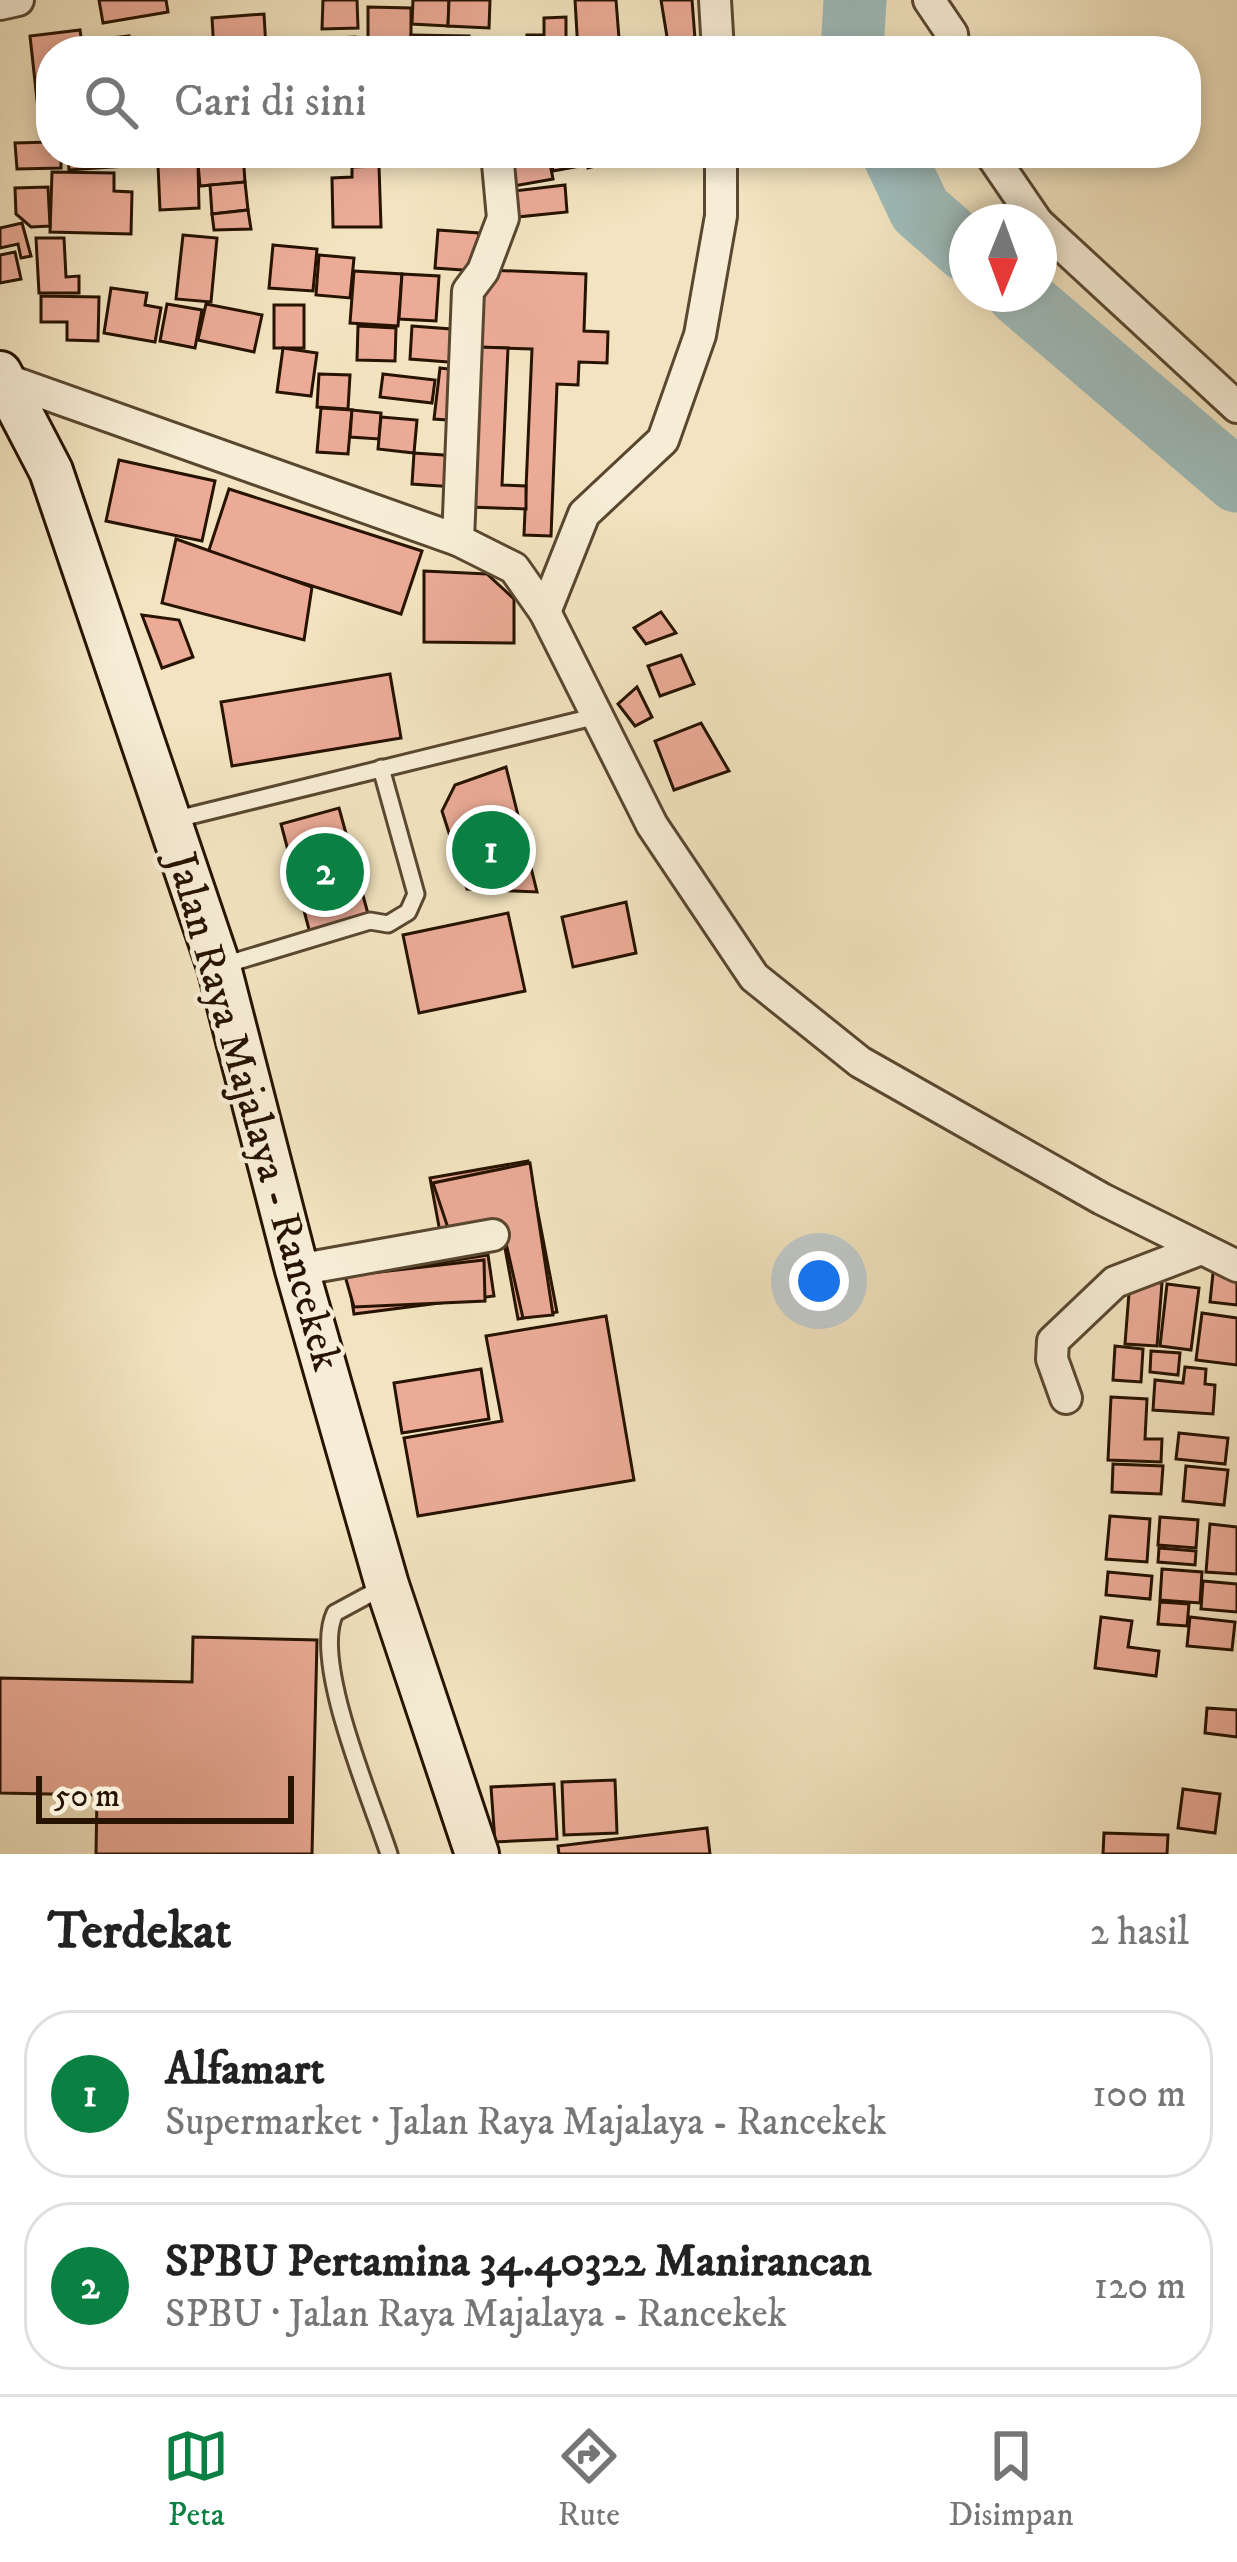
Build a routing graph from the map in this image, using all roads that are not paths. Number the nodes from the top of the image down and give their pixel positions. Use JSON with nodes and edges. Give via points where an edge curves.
{"nodes":[{"id":1,"x":18,"y":0,"type":"edge"},
{"id":2,"x":716,"y":0,"type":"edge"},
{"id":3,"x":929,"y":0,"type":"edge"},
{"id":4,"x":0,"y":4,"type":"edge"},
{"id":5,"x":717,"y":36,"type":"edge"},
{"id":6,"x":952,"y":36,"type":"edge"},
{"id":7,"x":498,"y":168,"type":"edge"},
{"id":8,"x":721,"y":168,"type":"edge"},
{"id":9,"x":1000,"y":168,"type":"edge"},
{"id":10,"x":1025,"y":204,"type":"edge"},
{"id":11,"x":1057,"y":241,"type":"edge"},
{"id":12,"x":2,"y":376,"type":"edge"},
{"id":13,"x":1237,"y":407,"type":"edge"},
{"id":14,"x":458,"y":541,"type":"junction"},
{"id":15,"x":545,"y":612,"type":"junction"},
{"id":16,"x":597,"y":716,"type":"junction"},
{"id":17,"x":381,"y":767,"type":"junction"},
{"id":18,"x":170,"y":821,"type":"junction"},
{"id":19,"x":219,"y":967,"type":"junction"},
{"id":20,"x":493,"y":1235,"type":"dead end"},
{"id":21,"x":1201,"y":1249,"type":"junction"},
{"id":22,"x":1237,"y":1266,"type":"edge"},
{"id":23,"x":297,"y":1270,"type":"junction"},
{"id":24,"x":1066,"y":1398,"type":"dead end"},
{"id":25,"x":387,"y":1585,"type":"junction"},
{"id":26,"x":389,"y":1854,"type":"edge"},
{"id":27,"x":477,"y":1854,"type":"edge"}],
"edges":[{"from":1,"to":4,"type":"street"},
{"from":2,"to":5,"type":"street"},
{"from":3,"to":6,"type":"street"},
{"from":7,"to":14,"type":"street","via":[[503,218],[468,291]]},
{"from":8,"to":15,"type":"street","via":[[721,217],[700,335],[663,440],[584,514]]},
{"from":9,"to":10,"type":"street"},
{"from":11,"to":13,"type":"street"},
{"from":12,"to":14,"type":"street"},
{"from":12,"to":18,"type":"main road","name":"Jalan Raya Majalaya - Rancekek","via":[[52,471]]},
{"from":14,"to":15,"type":"street","via":[[514,568]]},
{"from":15,"to":16,"type":"street"},
{"from":16,"to":17,"type":"lane"},
{"from":16,"to":21,"type":"street","via":[[652,825],[754,977],[860,1062]]},
{"from":17,"to":18,"type":"lane"},
{"from":17,"to":19,"type":"lane","via":[[416,894],[407,912],[388,925],[370,921]]},
{"from":18,"to":19,"type":"main road","name":"Jalan Raya Majalaya - Rancekek"},
{"from":19,"to":23,"type":"main road","name":"Jalan Raya Majalaya - Rancekek"},
{"from":20,"to":23,"type":"street"},
{"from":21,"to":22,"type":"street"},
{"from":21,"to":24,"type":"street","via":[[1115,1282],[1053,1341]]},
{"from":23,"to":25,"type":"main road","name":"Jalan Raya Majalaya - Rancekek"},
{"from":25,"to":26,"type":"lane","via":[[335,1613],[328,1654]]},
{"from":25,"to":27,"type":"main road","name":"Jalan Raya Majalaya - Rancekek"}]}
